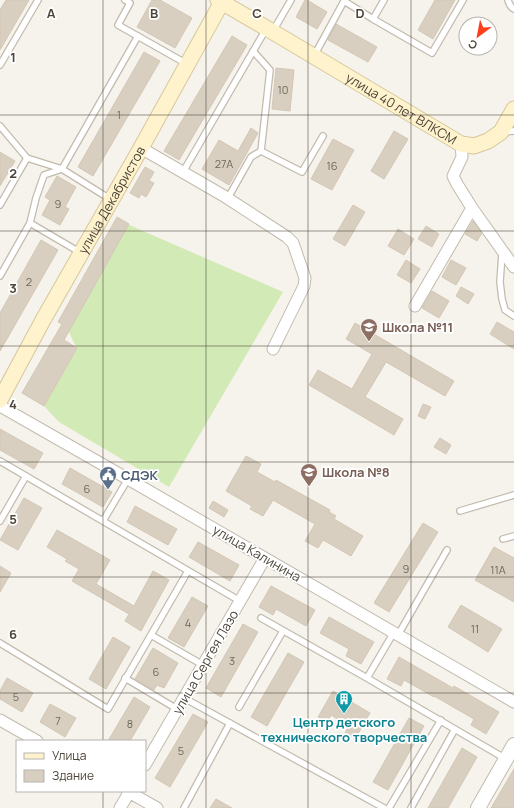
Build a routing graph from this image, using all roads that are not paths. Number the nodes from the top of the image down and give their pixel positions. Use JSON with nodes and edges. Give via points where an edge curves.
{"nodes":[{"id":1,"x":38,"y":0,"type":"edge"},
{"id":2,"x":125,"y":0,"type":"edge"},
{"id":3,"x":292,"y":0,"type":"edge"},
{"id":4,"x":384,"y":0,"type":"edge"},
{"id":5,"x":463,"y":0,"type":"edge"},
{"id":6,"x":508,"y":0,"type":"edge"},
{"id":7,"x":221,"y":1,"type":"edge"},
{"id":8,"x":514,"y":10,"type":"edge"},
{"id":9,"x":373,"y":19,"type":"junction"},
{"id":10,"x":270,"y":30,"type":"junction"},
{"id":11,"x":138,"y":36,"type":"junction"},
{"id":12,"x":253,"y":51,"type":"junction"},
{"id":13,"x":314,"y":56,"type":"junction"},
{"id":14,"x":187,"y":64,"type":"junction"},
{"id":15,"x":0,"y":65,"type":"edge"},
{"id":16,"x":514,"y":110,"type":"edge"},
{"id":17,"x":0,"y":126,"type":"edge"},
{"id":18,"x":507,"y":132,"type":"edge"},
{"id":19,"x":323,"y":136,"type":"dead end"},
{"id":20,"x":461,"y":144,"type":"junction"},
{"id":21,"x":141,"y":148,"type":"junction"},
{"id":22,"x":261,"y":151,"type":"junction"},
{"id":23,"x":27,"y":158,"type":"junction"},
{"id":24,"x":62,"y":169,"type":"junction"},
{"id":25,"x":183,"y":172,"type":"junction"},
{"id":26,"x":228,"y":198,"type":"junction"},
{"id":27,"x":111,"y":199,"type":"junction"},
{"id":28,"x":0,"y":206,"type":"edge"},
{"id":29,"x":472,"y":208,"type":"junction"},
{"id":30,"x":30,"y":223,"type":"junction"},
{"id":31,"x":503,"y":250,"type":"junction"},
{"id":32,"x":81,"y":254,"type":"junction"},
{"id":33,"x":514,"y":266,"type":"edge"},
{"id":34,"x":0,"y":276,"type":"edge"},
{"id":35,"x":415,"y":306,"type":"dead end"},
{"id":36,"x":514,"y":316,"type":"edge"},
{"id":37,"x":273,"y":350,"type":"dead end"},
{"id":38,"x":0,"y":400,"type":"edge"},
{"id":39,"x":0,"y":406,"type":"edge"},
{"id":40,"x":0,"y":461,"type":"edge"},
{"id":41,"x":26,"y":476,"type":"junction"},
{"id":42,"x":128,"y":479,"type":"junction"},
{"id":43,"x":514,"y":495,"type":"edge"},
{"id":44,"x":460,"y":511,"type":"dead end"},
{"id":45,"x":0,"y":521,"type":"edge"},
{"id":46,"x":103,"y":521,"type":"junction"},
{"id":47,"x":514,"y":536,"type":"edge"},
{"id":48,"x":503,"y":539,"type":"dead end"},
{"id":49,"x":447,"y":550,"type":"dead end"},
{"id":50,"x":265,"y":558,"type":"junction"},
{"id":51,"x":188,"y":571,"type":"junction"},
{"id":52,"x":240,"y":601,"type":"junction"},
{"id":53,"x":261,"y":618,"type":"dead end"},
{"id":54,"x":283,"y":631,"type":"junction"},
{"id":55,"x":396,"y":634,"type":"junction"},
{"id":56,"x":151,"y":635,"type":"junction"},
{"id":57,"x":0,"y":643,"type":"edge"},
{"id":58,"x":203,"y":665,"type":"junction"},
{"id":59,"x":125,"y":678,"type":"junction"},
{"id":60,"x":367,"y":678,"type":"junction"},
{"id":61,"x":184,"y":698,"type":"junction"},
{"id":62,"x":514,"y":702,"type":"edge"},
{"id":63,"x":239,"y":707,"type":"dead end"},
{"id":64,"x":177,"y":709,"type":"junction"},
{"id":65,"x":0,"y":720,"type":"edge"},
{"id":66,"x":441,"y":720,"type":"junction"},
{"id":67,"x":230,"y":723,"type":"junction"},
{"id":68,"x":455,"y":729,"type":"junction"},
{"id":69,"x":35,"y":740,"type":"edge"},
{"id":70,"x":514,"y":745,"type":"edge"},
{"id":71,"x":506,"y":759,"type":"junction"},
{"id":72,"x":146,"y":763,"type":"edge"},
{"id":73,"x":128,"y":792,"type":"edge"},
{"id":74,"x":131,"y":792,"type":"edge"},
{"id":75,"x":120,"y":808,"type":"edge"},
{"id":76,"x":157,"y":808,"type":"edge"},
{"id":77,"x":184,"y":808,"type":"edge"},
{"id":78,"x":384,"y":808,"type":"edge"},
{"id":79,"x":389,"y":808,"type":"edge"},
{"id":80,"x":411,"y":808,"type":"edge"},
{"id":81,"x":478,"y":808,"type":"edge"}],
"edges":[{"from":1,"to":15,"type":"lane"},
{"from":2,"to":11,"type":"lane","via":[[130,3],[118,25]]},
{"from":3,"to":10,"type":"lane"},
{"from":4,"to":9,"type":"lane"},
{"from":5,"to":9,"type":"lane","via":[[432,53]]},
{"from":6,"to":8,"type":"lane"},
{"from":7,"to":10,"type":"main road","name":"улица 40 лет ВЛКСМ"},
{"from":7,"to":14,"type":"main road","name":"улица Декабристов"},
{"from":9,"to":13,"type":"lane","via":[[344,1]]},
{"from":10,"to":12,"type":"lane"},
{"from":10,"to":13,"type":"main road","name":"улица 40 лет ВЛКСМ"},
{"from":11,"to":14,"type":"lane"},
{"from":11,"to":24,"type":"lane"},
{"from":12,"to":22,"type":"lane","via":[[270,70]]},
{"from":12,"to":25,"type":"lane"},
{"from":13,"to":20,"type":"main road","name":"улица 40 лет ВЛКСМ"},
{"from":14,"to":21,"type":"main road","name":"улица Декабристов"},
{"from":16,"to":18,"type":"main road"},
{"from":17,"to":23,"type":"lane"},
{"from":18,"to":20,"type":"main road","via":[[474,146]]},
{"from":19,"to":22,"type":"lane","via":[[302,172]]},
{"from":20,"to":29,"type":"street","name":"улица 40 лет ВЛКСМ","via":[[462,156],[453,176]]},
{"from":21,"to":25,"type":"street"},
{"from":21,"to":27,"type":"main road","name":"улица Декабристов"},
{"from":22,"to":26,"type":"lane","via":[[250,157]]},
{"from":23,"to":24,"type":"lane"},
{"from":23,"to":28,"type":"lane"},
{"from":24,"to":27,"type":"lane"},
{"from":24,"to":30,"type":"lane","via":[[44,175]]},
{"from":25,"to":26,"type":"street"},
{"from":26,"to":37,"type":"street","via":[[290,240],[305,278],[304,286]]},
{"from":27,"to":32,"type":"main road","name":"улица Декабристов"},
{"from":29,"to":31,"type":"street","name":"улица 40 лет ВЛКСМ"},
{"from":29,"to":35,"type":"street"},
{"from":30,"to":32,"type":"lane"},
{"from":30,"to":34,"type":"lane"},
{"from":31,"to":33,"type":"street","name":"улица 40 лет ВЛКСМ"},
{"from":31,"to":36,"type":"lane","via":[[500,282],[502,299],[505,310]]},
{"from":32,"to":38,"type":"main road","name":"улица Декабристов"},
{"from":39,"to":42,"type":"street","name":"улица Калинина"},
{"from":40,"to":41,"type":"lane"},
{"from":41,"to":45,"type":"lane"},
{"from":41,"to":46,"type":"lane"},
{"from":42,"to":46,"type":"lane"},
{"from":42,"to":50,"type":"street","name":"улица Калинина"},
{"from":43,"to":44,"type":"lane"},
{"from":46,"to":51,"type":"lane"},
{"from":47,"to":48,"type":"lane"},
{"from":49,"to":55,"type":"lane"},
{"from":50,"to":52,"type":"street","name":"улица Сергея Лазо"},
{"from":50,"to":55,"type":"street","name":"улица Калинина"},
{"from":51,"to":52,"type":"lane"},
{"from":51,"to":56,"type":"lane"},
{"from":52,"to":58,"type":"street","name":"улица Сергея Лазо"},
{"from":53,"to":54,"type":"lane"},
{"from":54,"to":60,"type":"lane"},
{"from":54,"to":63,"type":"lane"},
{"from":55,"to":60,"type":"lane"},
{"from":55,"to":62,"type":"street","name":"улица Калинина"},
{"from":56,"to":58,"type":"lane"},
{"from":56,"to":59,"type":"lane"},
{"from":57,"to":59,"type":"lane","via":[[108,709]]},
{"from":58,"to":61,"type":"street","name":"улица Сергея Лазо"},
{"from":59,"to":64,"type":"lane"},
{"from":60,"to":66,"type":"lane"},
{"from":61,"to":64,"type":"street","name":"улица Сергея Лазо"},
{"from":61,"to":67,"type":"lane"},
{"from":64,"to":72,"type":"street","name":"улица Сергея Лазо"},
{"from":65,"to":69,"type":"street"},
{"from":66,"to":68,"type":"lane"},
{"from":66,"to":79,"type":"lane"},
{"from":67,"to":77,"type":"lane"},
{"from":67,"to":78,"type":"lane"},
{"from":68,"to":71,"type":"lane"},
{"from":68,"to":80,"type":"lane"},
{"from":70,"to":71,"type":"street"},
{"from":71,"to":81,"type":"street"},
{"from":73,"to":75,"type":"street"},
{"from":74,"to":76,"type":"street"}]}
